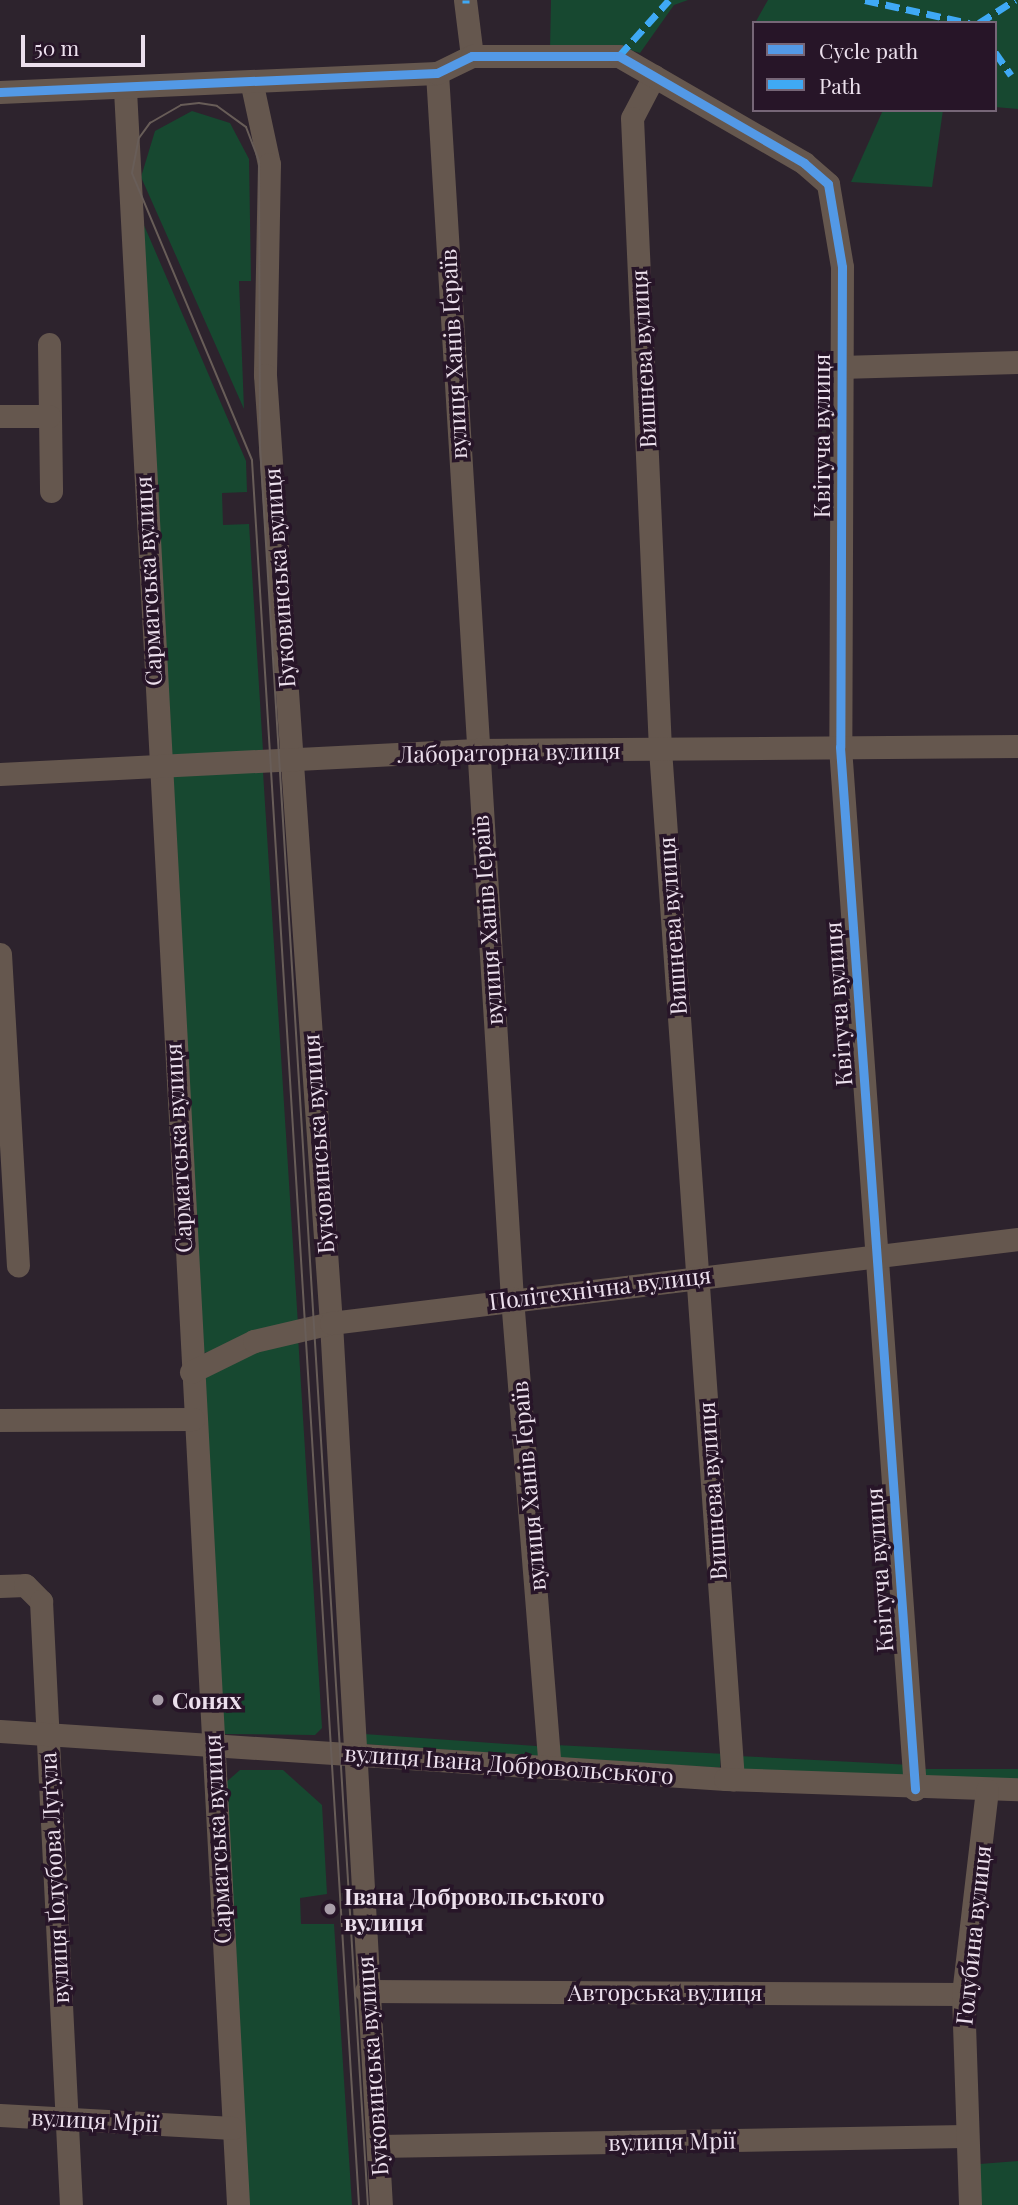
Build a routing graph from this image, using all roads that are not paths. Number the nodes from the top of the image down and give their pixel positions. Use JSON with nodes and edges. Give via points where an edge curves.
{"nodes":[{"id":1,"x":465,"y":0,"type":"edge"},
{"id":2,"x":472,"y":56,"type":"junction"},
{"id":3,"x":437,"y":73,"type":"junction"},
{"id":4,"x":654,"y":76,"type":"junction"},
{"id":5,"x":252,"y":85,"type":"junction"},
{"id":6,"x":125,"y":90,"type":"junction"},
{"id":7,"x":0,"y":93,"type":"edge"},
{"id":8,"x":49,"y":344,"type":"dead end"},
{"id":9,"x":1018,"y":362,"type":"edge"},
{"id":10,"x":840,"y":367,"type":"junction"},
{"id":11,"x":49,"y":415,"type":"junction"},
{"id":12,"x":0,"y":416,"type":"edge"},
{"id":13,"x":51,"y":491,"type":"dead end"},
{"id":14,"x":1018,"y":746,"type":"edge"},
{"id":15,"x":840,"y":747,"type":"junction"},
{"id":16,"x":660,"y":749,"type":"junction"},
{"id":17,"x":476,"y":750,"type":"junction"},
{"id":18,"x":290,"y":760,"type":"junction"},
{"id":19,"x":158,"y":766,"type":"junction"},
{"id":20,"x":0,"y":774,"type":"edge"},
{"id":21,"x":0,"y":954,"type":"edge"},
{"id":22,"x":3,"y":1093,"type":"edge"},
{"id":23,"x":1018,"y":1239,"type":"edge"},
{"id":24,"x":876,"y":1255,"type":"junction"},
{"id":25,"x":18,"y":1265,"type":"dead end"},
{"id":26,"x":696,"y":1276,"type":"junction"},
{"id":27,"x":512,"y":1298,"type":"junction"},
{"id":28,"x":331,"y":1323,"type":"junction"},
{"id":29,"x":191,"y":1372,"type":"junction"},
{"id":30,"x":193,"y":1419,"type":"junction"},
{"id":31,"x":0,"y":1420,"type":"edge"},
{"id":32,"x":0,"y":1586,"type":"edge"},
{"id":33,"x":0,"y":1731,"type":"edge"},
{"id":34,"x":47,"y":1734,"type":"junction"},
{"id":35,"x":212,"y":1743,"type":"junction"},
{"id":36,"x":352,"y":1753,"type":"junction"},
{"id":37,"x":550,"y":1767,"type":"junction"},
{"id":38,"x":733,"y":1779,"type":"junction"},
{"id":39,"x":915,"y":1789,"type":"junction"},
{"id":40,"x":1018,"y":1789,"type":"edge"},
{"id":41,"x":987,"y":1790,"type":"junction"},
{"id":42,"x":366,"y":1991,"type":"junction"},
{"id":43,"x":963,"y":1994,"type":"junction"},
{"id":44,"x":0,"y":2115,"type":"edge"},
{"id":45,"x":65,"y":2118,"type":"junction"},
{"id":46,"x":233,"y":2128,"type":"junction"},
{"id":47,"x":965,"y":2136,"type":"junction"},
{"id":48,"x":378,"y":2146,"type":"junction"},
{"id":49,"x":71,"y":2205,"type":"edge"},
{"id":50,"x":238,"y":2205,"type":"edge"},
{"id":51,"x":381,"y":2205,"type":"edge"},
{"id":52,"x":970,"y":2205,"type":"edge"}],
"edges":[{"from":1,"to":2,"type":"street"},
{"from":2,"to":3,"type":"street"},
{"from":2,"to":4,"type":"street","name":"Квітуча вулиця","via":[[619,56]]},
{"from":3,"to":5,"type":"street"},
{"from":3,"to":17,"type":"street","name":"вулиця Ханів Ґераїв"},
{"from":4,"to":10,"type":"street","name":"Квітуча вулиця","via":[[804,163],[828,184],[838,215]]},
{"from":4,"to":16,"type":"street","name":"Вишнева вулиця","via":[[632,118]]},
{"from":5,"to":6,"type":"street"},
{"from":5,"to":18,"type":"street","name":"Буковинська вулиця","via":[[269,163],[265,376]]},
{"from":6,"to":7,"type":"street"},
{"from":6,"to":19,"type":"street","name":"Сарматська вулиця"},
{"from":8,"to":11,"type":"street"},
{"from":9,"to":10,"type":"street"},
{"from":10,"to":15,"type":"street","name":"Квітуча вулиця"},
{"from":11,"to":12,"type":"street"},
{"from":11,"to":13,"type":"street"},
{"from":14,"to":15,"type":"street","name":"Лабораторна вулиця"},
{"from":15,"to":16,"type":"street","name":"Лабораторна вулиця"},
{"from":15,"to":24,"type":"street","name":"Квітуча вулиця"},
{"from":16,"to":17,"type":"street","name":"Лабораторна вулиця"},
{"from":16,"to":26,"type":"street","name":"Вишнева вулиця"},
{"from":17,"to":18,"type":"street","name":"Лабораторна вулиця"},
{"from":17,"to":27,"type":"street","name":"вулиця Ханів Ґераїв"},
{"from":18,"to":19,"type":"street","name":"Лабораторна вулиця"},
{"from":18,"to":28,"type":"street","name":"Буковинська вулиця"},
{"from":19,"to":20,"type":"street","name":"Лабораторна вулиця"},
{"from":19,"to":29,"type":"street","name":"Сарматська вулиця"},
{"from":21,"to":22,"type":"street"},
{"from":22,"to":25,"type":"street"},
{"from":23,"to":24,"type":"street","name":"Політехнічна вулиця"},
{"from":24,"to":26,"type":"street","name":"Політехнічна вулиця"},
{"from":24,"to":39,"type":"street","name":"Квітуча вулиця"},
{"from":26,"to":27,"type":"street","name":"Політехнічна вулиця"},
{"from":26,"to":38,"type":"street","name":"Вишнева вулиця"},
{"from":27,"to":28,"type":"street","name":"Політехнічна вулиця"},
{"from":27,"to":37,"type":"street","name":"вулиця Ханів Ґераїв"},
{"from":28,"to":29,"type":"street","name":"Політехнічна вулиця","via":[[254,1341]]},
{"from":28,"to":36,"type":"street","name":"Буковинська вулиця"},
{"from":29,"to":30,"type":"street","name":"Сарматська вулиця"},
{"from":30,"to":31,"type":"street"},
{"from":30,"to":35,"type":"street","name":"Сарматська вулиця"},
{"from":32,"to":34,"type":"street","name":"вулиця Ґолубова Луґула","via":[[24,1585],[41,1601]]},
{"from":33,"to":34,"type":"street","name":"вулиця Івана Добровольського"},
{"from":34,"to":35,"type":"street","name":"вулиця Івана Добровольського"},
{"from":34,"to":45,"type":"street","name":"вулиця Ґолубова Луґула"},
{"from":35,"to":36,"type":"street","name":"вулиця Івана Добровольського"},
{"from":35,"to":46,"type":"street","name":"Сарматська вулиця"},
{"from":36,"to":37,"type":"street","name":"вулиця Івана Добровольського"},
{"from":36,"to":42,"type":"street","name":"Буковинська вулиця"},
{"from":37,"to":38,"type":"street","name":"вулиця Івана Добровольського"},
{"from":38,"to":39,"type":"street","name":"вулиця Івана Добровольського"},
{"from":39,"to":41,"type":"street","name":"вулиця Івана Добровольського"},
{"from":40,"to":41,"type":"street","name":"вулиця Івана Добровольського"},
{"from":41,"to":43,"type":"street","name":"Голубина вулиця"},
{"from":42,"to":43,"type":"street","name":"Авторська вулиця"},
{"from":42,"to":48,"type":"street","name":"Буковинська вулиця"},
{"from":43,"to":47,"type":"street","name":"Голубина вулиця"},
{"from":44,"to":45,"type":"street","name":"вулиця Мрії"},
{"from":45,"to":46,"type":"street","name":"вулиця Мрії"},
{"from":45,"to":49,"type":"street","name":"вулиця Ґолубова Луґула"},
{"from":46,"to":50,"type":"street","name":"Сарматська вулиця"},
{"from":47,"to":48,"type":"street","name":"вулиця Мрії"},
{"from":47,"to":52,"type":"street","name":"Голубина вулиця"},
{"from":48,"to":51,"type":"street","name":"Буковинська вулиця"}]}
